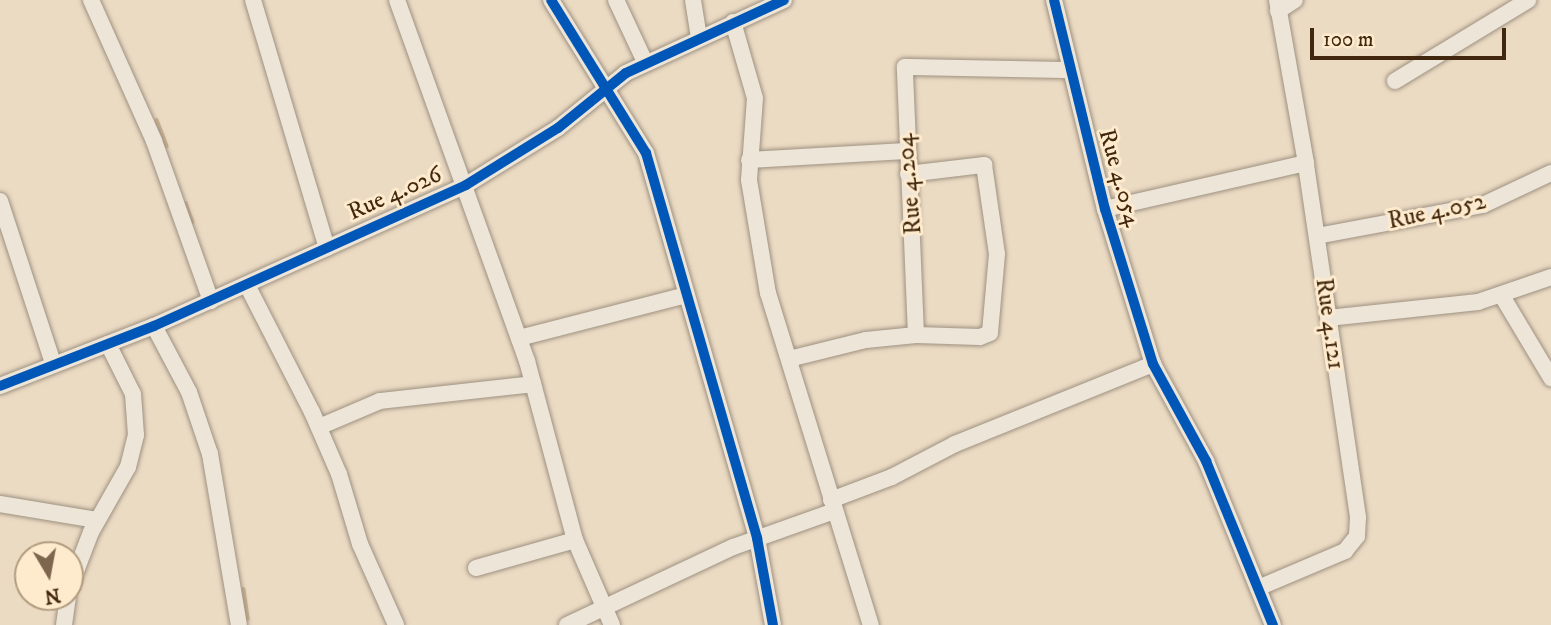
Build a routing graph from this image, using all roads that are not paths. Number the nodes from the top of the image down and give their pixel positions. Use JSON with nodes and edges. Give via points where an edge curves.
{"nodes":[{"id":1,"x":91,"y":0,"type":"edge"},
{"id":2,"x":253,"y":0,"type":"edge"},
{"id":3,"x":397,"y":0,"type":"edge"},
{"id":4,"x":551,"y":0,"type":"edge"},
{"id":5,"x":616,"y":0,"type":"edge"},
{"id":6,"x":693,"y":0,"type":"edge"},
{"id":7,"x":784,"y":0,"type":"edge"},
{"id":8,"x":1054,"y":0,"type":"edge"},
{"id":9,"x":1295,"y":0,"type":"edge"},
{"id":10,"x":1528,"y":0,"type":"edge"},
{"id":11,"x":1278,"y":6,"type":"edge"},
{"id":12,"x":733,"y":22,"type":"junction"},
{"id":13,"x":699,"y":37,"type":"junction"},
{"id":14,"x":645,"y":62,"type":"junction"},
{"id":15,"x":1068,"y":70,"type":"junction"},
{"id":16,"x":1395,"y":81,"type":"dead end"},
{"id":17,"x":607,"y":85,"type":"junction"},
{"id":18,"x":906,"y":150,"type":"junction"},
{"id":19,"x":750,"y":160,"type":"junction"},
{"id":20,"x":1306,"y":163,"type":"junction"},
{"id":21,"x":1551,"y":173,"type":"edge"},
{"id":22,"x":908,"y":174,"type":"junction"},
{"id":23,"x":466,"y":185,"type":"junction"},
{"id":24,"x":0,"y":201,"type":"edge"},
{"id":25,"x":1105,"y":209,"type":"junction"},
{"id":26,"x":1317,"y":236,"type":"junction"},
{"id":27,"x":327,"y":248,"type":"junction"},
{"id":28,"x":1551,"y":277,"type":"edge"},
{"id":29,"x":247,"y":285,"type":"junction"},
{"id":30,"x":687,"y":295,"type":"junction"},
{"id":31,"x":1502,"y":296,"type":"junction"},
{"id":32,"x":212,"y":301,"type":"junction"},
{"id":33,"x":1328,"y":318,"type":"junction"},
{"id":34,"x":154,"y":326,"type":"junction"},
{"id":35,"x":916,"y":335,"type":"junction"},
{"id":36,"x":519,"y":338,"type":"junction"},
{"id":37,"x":108,"y":344,"type":"junction"},
{"id":38,"x":789,"y":359,"type":"junction"},
{"id":39,"x":54,"y":363,"type":"junction"},
{"id":40,"x":1153,"y":364,"type":"junction"},
{"id":41,"x":1551,"y":378,"type":"edge"},
{"id":42,"x":533,"y":384,"type":"junction"},
{"id":43,"x":0,"y":386,"type":"edge"},
{"id":44,"x":319,"y":427,"type":"junction"},
{"id":45,"x":0,"y":504,"type":"edge"},
{"id":46,"x":833,"y":505,"type":"junction"},
{"id":47,"x":97,"y":520,"type":"junction"},
{"id":48,"x":757,"y":538,"type":"junction"},
{"id":49,"x":575,"y":540,"type":"junction"},
{"id":50,"x":84,"y":552,"type":"edge"},
{"id":51,"x":476,"y":568,"type":"dead end"},
{"id":52,"x":1258,"y":588,"type":"junction"},
{"id":53,"x":604,"y":607,"type":"junction"},
{"id":54,"x":239,"y":625,"type":"edge"},
{"id":55,"x":396,"y":625,"type":"edge"},
{"id":56,"x":567,"y":625,"type":"edge"},
{"id":57,"x":612,"y":625,"type":"edge"},
{"id":58,"x":773,"y":625,"type":"edge"},
{"id":59,"x":871,"y":625,"type":"edge"},
{"id":60,"x":1273,"y":625,"type":"edge"}],
"edges":[{"from":1,"to":32,"type":"street","via":[[154,141]]},
{"from":2,"to":27,"type":"street"},
{"from":3,"to":23,"type":"street"},
{"from":4,"to":17,"type":"street"},
{"from":5,"to":14,"type":"street"},
{"from":6,"to":13,"type":"street"},
{"from":7,"to":12,"type":"street","name":"Rue 4.026"},
{"from":8,"to":15,"type":"street","name":"Rue 4.054"},
{"from":9,"to":11,"type":"street"},
{"from":10,"to":16,"type":"street"},
{"from":11,"to":20,"type":"street","name":"Rue 4.121"},
{"from":12,"to":13,"type":"street","name":"Rue 4.026"},
{"from":12,"to":19,"type":"street","via":[[755,98]]},
{"from":13,"to":14,"type":"street","name":"Rue 4.026"},
{"from":14,"to":17,"type":"street","name":"Rue 4.026"},
{"from":15,"to":18,"type":"street","name":"Rue 4.204","via":[[909,65],[903,72]]},
{"from":15,"to":25,"type":"street","name":"Rue 4.054"},
{"from":17,"to":23,"type":"street","name":"Rue 4.026","via":[[558,128]]},
{"from":17,"to":30,"type":"street","via":[[646,153]]},
{"from":18,"to":19,"type":"street"},
{"from":18,"to":22,"type":"street","name":"Rue 4.204"},
{"from":19,"to":38,"type":"street","via":[[768,293]]},
{"from":20,"to":25,"type":"street"},
{"from":20,"to":26,"type":"street","name":"Rue 4.121"},
{"from":21,"to":26,"type":"street","name":"Rue 4.052","via":[[1483,205]]},
{"from":22,"to":35,"type":"street","name":"Rue 4.204"},
{"from":22,"to":35,"type":"street","via":[[984,165],[997,254],[990,333],[980,337]]},
{"from":23,"to":27,"type":"street","name":"Rue 4.026"},
{"from":23,"to":36,"type":"street"},
{"from":24,"to":39,"type":"street"},
{"from":25,"to":40,"type":"street","name":"Rue 4.054"},
{"from":26,"to":33,"type":"street","name":"Rue 4.121"},
{"from":27,"to":29,"type":"street","name":"Rue 4.026"},
{"from":28,"to":31,"type":"street"},
{"from":29,"to":32,"type":"street","name":"Rue 4.026"},
{"from":29,"to":44,"type":"street"},
{"from":30,"to":36,"type":"street"},
{"from":30,"to":48,"type":"street"},
{"from":31,"to":33,"type":"street"},
{"from":31,"to":41,"type":"street"},
{"from":32,"to":34,"type":"street","name":"Rue 4.026"},
{"from":33,"to":52,"type":"street","name":"Rue 4.121","via":[[1357,536],[1345,551]]},
{"from":34,"to":37,"type":"street","name":"Rue 4.026"},
{"from":34,"to":54,"type":"street","via":[[189,393],[210,454]]},
{"from":35,"to":38,"type":"street","via":[[866,340]]},
{"from":36,"to":42,"type":"street"},
{"from":37,"to":39,"type":"street","name":"Rue 4.026"},
{"from":37,"to":47,"type":"street","via":[[133,394],[136,435],[128,467]]},
{"from":38,"to":46,"type":"street"},
{"from":39,"to":43,"type":"street","name":"Rue 4.026"},
{"from":40,"to":46,"type":"street","via":[[955,444]]},
{"from":40,"to":52,"type":"street","name":"Rue 4.054","via":[[1206,461]]},
{"from":42,"to":44,"type":"street","via":[[380,401]]},
{"from":42,"to":49,"type":"street"},
{"from":44,"to":55,"type":"street","via":[[360,544]]},
{"from":45,"to":47,"type":"street"},
{"from":46,"to":48,"type":"street"},
{"from":46,"to":59,"type":"street"},
{"from":47,"to":50,"type":"street"},
{"from":48,"to":53,"type":"street"},
{"from":48,"to":58,"type":"street"},
{"from":49,"to":51,"type":"street"},
{"from":49,"to":53,"type":"street"},
{"from":52,"to":60,"type":"street","name":"Rue 4.054"},
{"from":53,"to":56,"type":"street"},
{"from":53,"to":57,"type":"street"}]}
